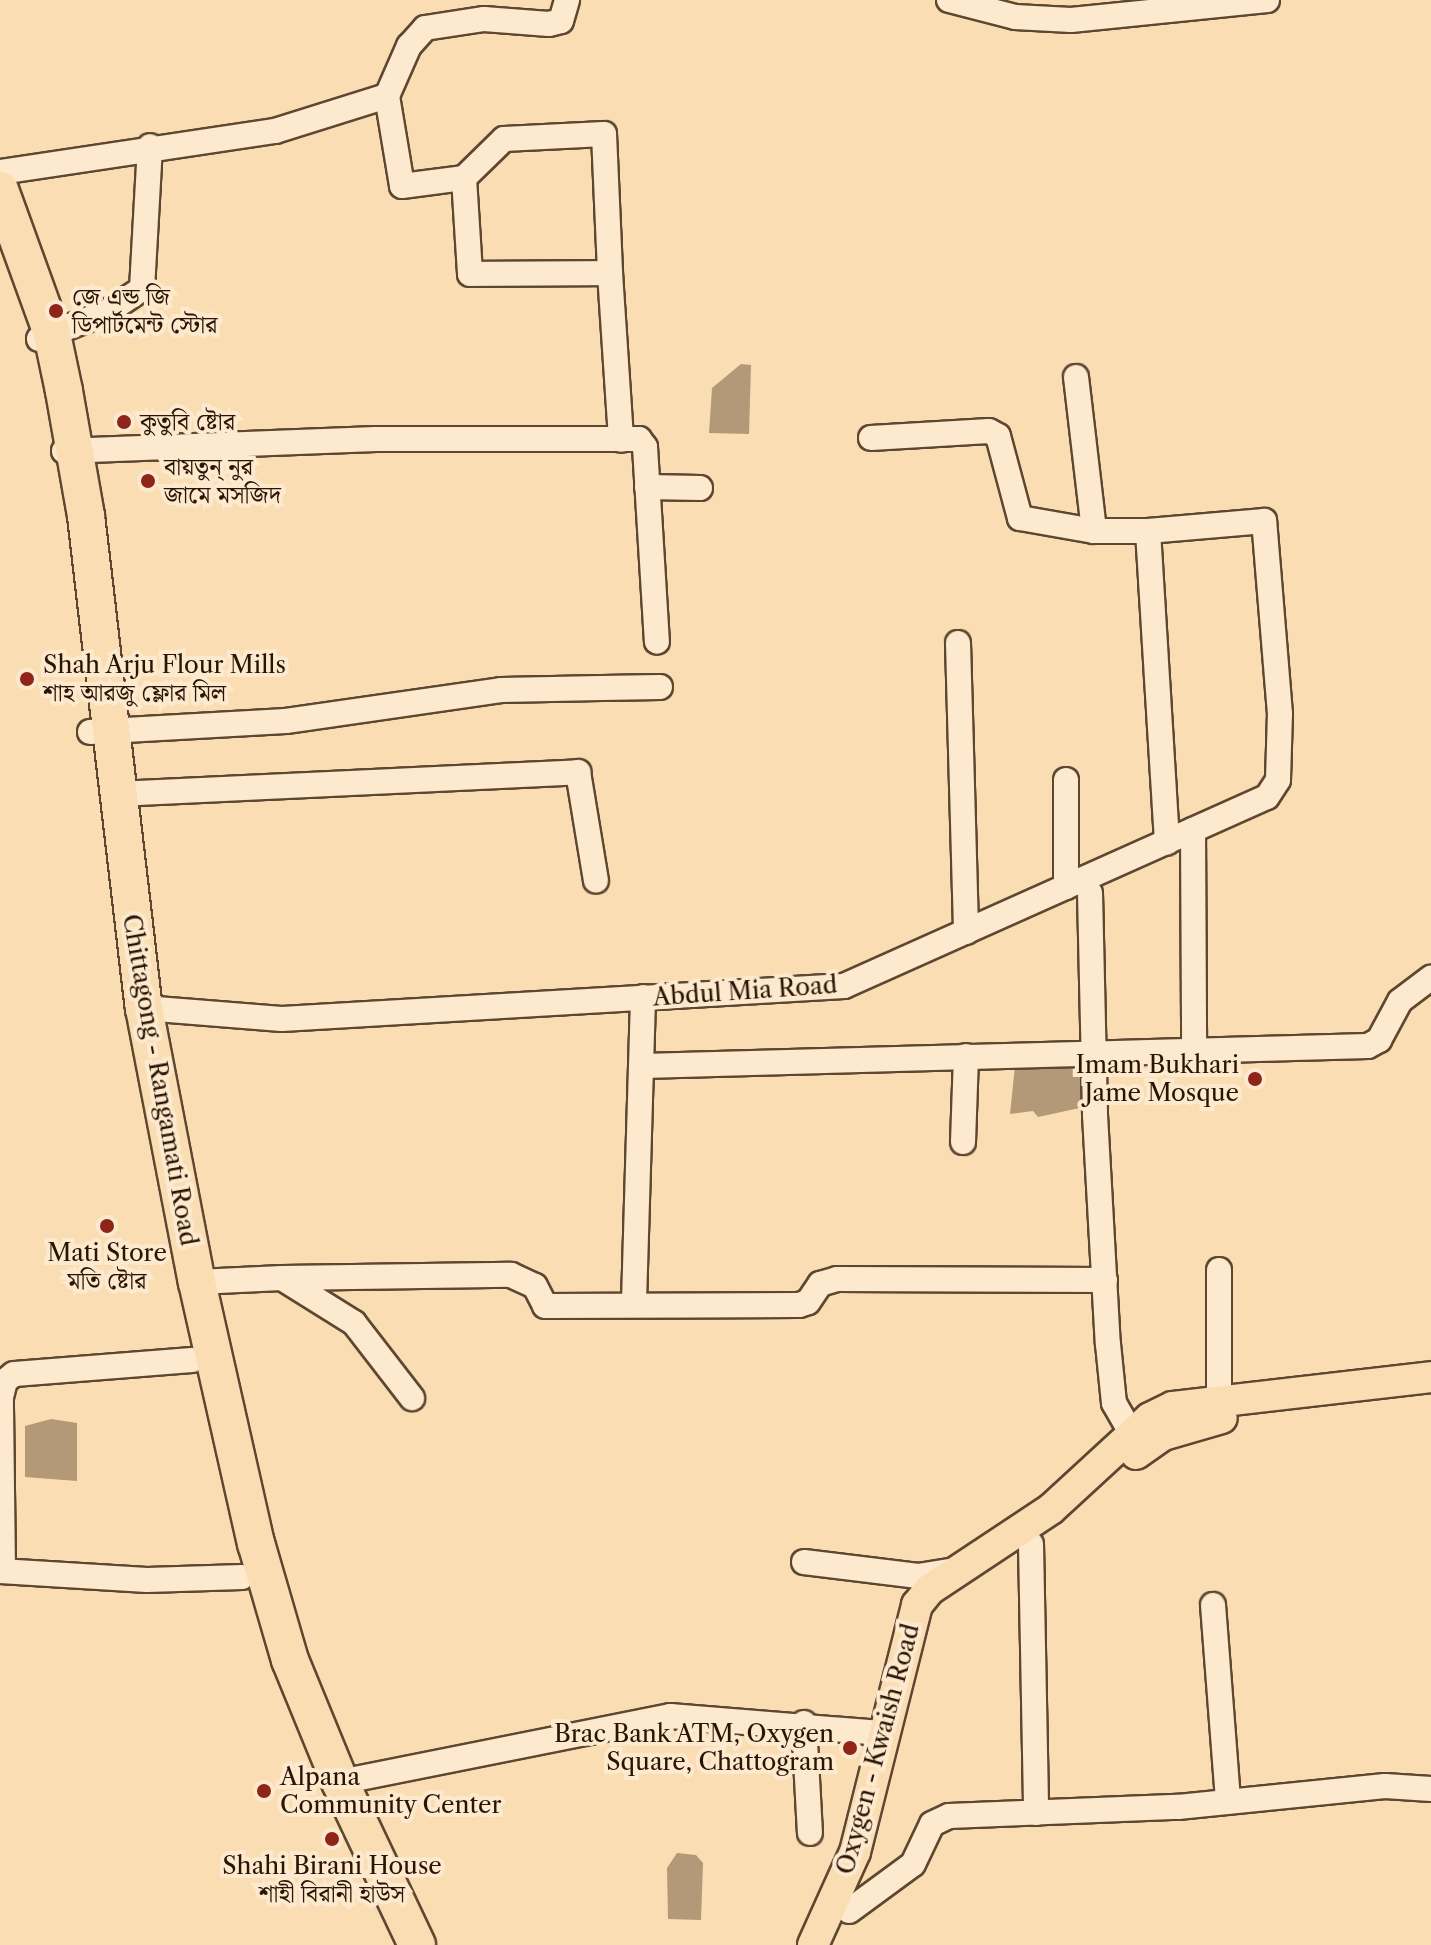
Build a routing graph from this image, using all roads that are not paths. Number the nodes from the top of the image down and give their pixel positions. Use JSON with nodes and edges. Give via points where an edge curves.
{"nodes":[{"id":1,"x":567,"y":0,"type":"edge"},
{"id":2,"x":949,"y":0,"type":"edge"},
{"id":3,"x":1267,"y":0,"type":"edge"},
{"id":4,"x":387,"y":96,"type":"junction"},
{"id":5,"x":150,"y":146,"type":"junction"},
{"id":6,"x":0,"y":172,"type":"edge"},
{"id":7,"x":464,"y":178,"type":"junction"},
{"id":8,"x":0,"y":190,"type":"edge"},
{"id":9,"x":0,"y":230,"type":"edge"},
{"id":10,"x":610,"y":273,"type":"junction"},
{"id":11,"x":46,"y":337,"type":"junction"},
{"id":12,"x":1076,"y":377,"type":"dead end"},
{"id":13,"x":871,"y":438,"type":"dead end"},
{"id":14,"x":621,"y":440,"type":"junction"},
{"id":15,"x":70,"y":451,"type":"junction"},
{"id":16,"x":647,"y":487,"type":"junction"},
{"id":17,"x":700,"y":488,"type":"dead end"},
{"id":18,"x":1094,"y":531,"type":"junction"},
{"id":19,"x":1148,"y":531,"type":"junction"},
{"id":20,"x":657,"y":642,"type":"dead end"},
{"id":21,"x":958,"y":643,"type":"dead end"},
{"id":22,"x":660,"y":687,"type":"dead end"},
{"id":23,"x":101,"y":731,"type":"junction"},
{"id":24,"x":1066,"y":780,"type":"dead end"},
{"id":25,"x":118,"y":794,"type":"junction"},
{"id":26,"x":1193,"y":830,"type":"junction"},
{"id":27,"x":1167,"y":842,"type":"junction"},
{"id":28,"x":596,"y":881,"type":"dead end"},
{"id":29,"x":1066,"y":887,"type":"junction"},
{"id":30,"x":1090,"y":893,"type":"dead end"},
{"id":31,"x":966,"y":932,"type":"junction"},
{"id":32,"x":1431,"y":978,"type":"edge"},
{"id":33,"x":643,"y":997,"type":"junction"},
{"id":34,"x":144,"y":1008,"type":"junction"},
{"id":35,"x":1194,"y":1052,"type":"junction"},
{"id":36,"x":1093,"y":1055,"type":"junction"},
{"id":37,"x":966,"y":1056,"type":"junction"},
{"id":38,"x":643,"y":1066,"type":"junction"},
{"id":39,"x":963,"y":1142,"type":"dead end"},
{"id":40,"x":1219,"y":1270,"type":"dead end"},
{"id":41,"x":282,"y":1278,"type":"junction"},
{"id":42,"x":1105,"y":1280,"type":"junction"},
{"id":43,"x":197,"y":1282,"type":"junction"},
{"id":44,"x":634,"y":1302,"type":"junction"},
{"id":45,"x":192,"y":1360,"type":"junction"},
{"id":46,"x":1431,"y":1377,"type":"edge"},
{"id":47,"x":1431,"y":1393,"type":"edge"},
{"id":48,"x":412,"y":1398,"type":"dead end"},
{"id":49,"x":1219,"y":1398,"type":"junction"},
{"id":50,"x":1132,"y":1434,"type":"junction"},
{"id":51,"x":1031,"y":1544,"type":"junction"},
{"id":52,"x":804,"y":1562,"type":"dead end"},
{"id":53,"x":960,"y":1569,"type":"junction"},
{"id":54,"x":2,"y":1571,"type":"edge"},
{"id":55,"x":242,"y":1577,"type":"junction"},
{"id":56,"x":1213,"y":1605,"type":"dead end"},
{"id":57,"x":804,"y":1723,"type":"junction"},
{"id":58,"x":881,"y":1733,"type":"junction"},
{"id":59,"x":340,"y":1782,"type":"junction"},
{"id":60,"x":1431,"y":1789,"type":"edge"},
{"id":61,"x":1228,"y":1801,"type":"junction"},
{"id":62,"x":1036,"y":1813,"type":"junction"},
{"id":63,"x":810,"y":1833,"type":"dead end"},
{"id":64,"x":849,"y":1911,"type":"junction"},
{"id":65,"x":398,"y":1945,"type":"edge"},
{"id":66,"x":417,"y":1945,"type":"edge"},
{"id":67,"x":813,"y":1945,"type":"edge"},
{"id":68,"x":834,"y":1945,"type":"edge"}],
"edges":[{"from":1,"to":4,"type":"street","via":[[561,21],[549,24],[484,19],[425,28],[409,46]]},
{"from":2,"to":3,"type":"street","via":[[1015,17],[1071,20]]},
{"from":4,"to":5,"type":"street","via":[[275,131]]},
{"from":4,"to":7,"type":"street","via":[[402,186]]},
{"from":5,"to":6,"type":"street"},
{"from":5,"to":11,"type":"street","via":[[142,289],[109,311]]},
{"from":7,"to":10,"type":"street","via":[[470,274]]},
{"from":7,"to":10,"type":"street","via":[[504,139],[604,134]]},
{"from":8,"to":11,"type":"highway","name":"Chittagong - Rangamati Road"},
{"from":9,"to":11,"type":"highway","name":"Chittagong - Rangamati Road"},
{"from":10,"to":14,"type":"street"},
{"from":11,"to":15,"type":"highway","name":"Chittagong - Rangamati Road"},
{"from":12,"to":18,"type":"street"},
{"from":13,"to":18,"type":"street","via":[[989,431],[998,436],[1020,518]]},
{"from":14,"to":15,"type":"street","via":[[376,439]]},
{"from":14,"to":16,"type":"street","via":[[644,441]]},
{"from":15,"to":23,"type":"highway","name":"Chittagong - Rangamati Road"},
{"from":16,"to":17,"type":"street"},
{"from":16,"to":20,"type":"street"},
{"from":18,"to":19,"type":"street"},
{"from":19,"to":26,"type":"street","name":"Abdul Mia Road","via":[[1264,521],[1280,714],[1276,790]]},
{"from":19,"to":27,"type":"street"},
{"from":21,"to":31,"type":"street"},
{"from":22,"to":23,"type":"street","via":[[501,690],[286,721]]},
{"from":23,"to":25,"type":"highway","name":"Chittagong - Rangamati Road"},
{"from":23,"to":45,"type":"highway","name":"Chittagong - Rangamati Road","via":[[125,1020]]},
{"from":24,"to":29,"type":"street"},
{"from":25,"to":28,"type":"street","via":[[578,772]]},
{"from":25,"to":34,"type":"highway","name":"Chittagong - Rangamati Road"},
{"from":26,"to":27,"type":"street","name":"Abdul Mia Road"},
{"from":26,"to":35,"type":"street"},
{"from":27,"to":29,"type":"street","name":"Abdul Mia Road"},
{"from":29,"to":31,"type":"street","name":"Abdul Mia Road"},
{"from":30,"to":36,"type":"street"},
{"from":31,"to":33,"type":"street","name":"Abdul Mia Road","via":[[844,986]]},
{"from":32,"to":35,"type":"street","via":[[1400,1001],[1379,1040],[1368,1046]]},
{"from":33,"to":34,"type":"street","name":"Abdul Mia Road","via":[[282,1019]]},
{"from":33,"to":38,"type":"street"},
{"from":34,"to":43,"type":"highway","name":"Chittagong - Rangamati Road"},
{"from":35,"to":36,"type":"street"},
{"from":36,"to":37,"type":"street"},
{"from":36,"to":42,"type":"street"},
{"from":37,"to":38,"type":"street"},
{"from":37,"to":39,"type":"street"},
{"from":38,"to":44,"type":"street"},
{"from":40,"to":49,"type":"street"},
{"from":41,"to":43,"type":"street"},
{"from":41,"to":44,"type":"street","via":[[511,1275],[535,1286],[545,1306]]},
{"from":41,"to":48,"type":"street","via":[[354,1323]]},
{"from":42,"to":44,"type":"street","via":[[837,1279],[820,1284],[808,1302],[799,1305]]},
{"from":42,"to":50,"type":"street","via":[[1114,1403]]},
{"from":43,"to":59,"type":"highway","name":"Chittagong - Rangamati Road","via":[[256,1543],[290,1660]]},
{"from":45,"to":54,"type":"street","via":[[14,1374],[5,1381]]},
{"from":45,"to":55,"type":"highway","name":"Chittagong - Rangamati Road"},
{"from":46,"to":49,"type":"main road","name":"Oxygen - Kwaish Road"},
{"from":47,"to":51,"type":"main road","name":"Oxygen - Kwaish Road","via":[[1227,1417],[1177,1429],[1144,1446]]},
{"from":49,"to":50,"type":"main road","name":"Oxygen - Kwaish Road","via":[[1173,1407]]},
{"from":50,"to":53,"type":"main road","name":"Oxygen - Kwaish Road","via":[[1051,1509]]},
{"from":51,"to":62,"type":"street"},
{"from":51,"to":64,"type":"main road","name":"Oxygen - Kwaish Road","via":[[945,1604],[930,1624],[875,1851]]},
{"from":52,"to":53,"type":"street","via":[[918,1576]]},
{"from":53,"to":58,"type":"main road","name":"Oxygen - Kwaish Road","via":[[917,1605]]},
{"from":54,"to":55,"type":"street","via":[[147,1580]]},
{"from":55,"to":65,"type":"highway","name":"Chittagong - Rangamati Road","via":[[323,1797]]},
{"from":56,"to":61,"type":"street"},
{"from":57,"to":58,"type":"street"},
{"from":57,"to":59,"type":"street","via":[[670,1716]]},
{"from":57,"to":63,"type":"street"},
{"from":58,"to":67,"type":"main road","name":"Oxygen - Kwaish Road","via":[[855,1852]]},
{"from":59,"to":66,"type":"highway","name":"Chittagong - Rangamati Road"},
{"from":60,"to":61,"type":"street","via":[[1385,1786]]},
{"from":61,"to":62,"type":"street"},
{"from":62,"to":64,"type":"street","via":[[949,1816],[932,1824],[913,1864],[872,1900]]},
{"from":64,"to":68,"type":"main road","name":"Oxygen - Kwaish Road"}]}
